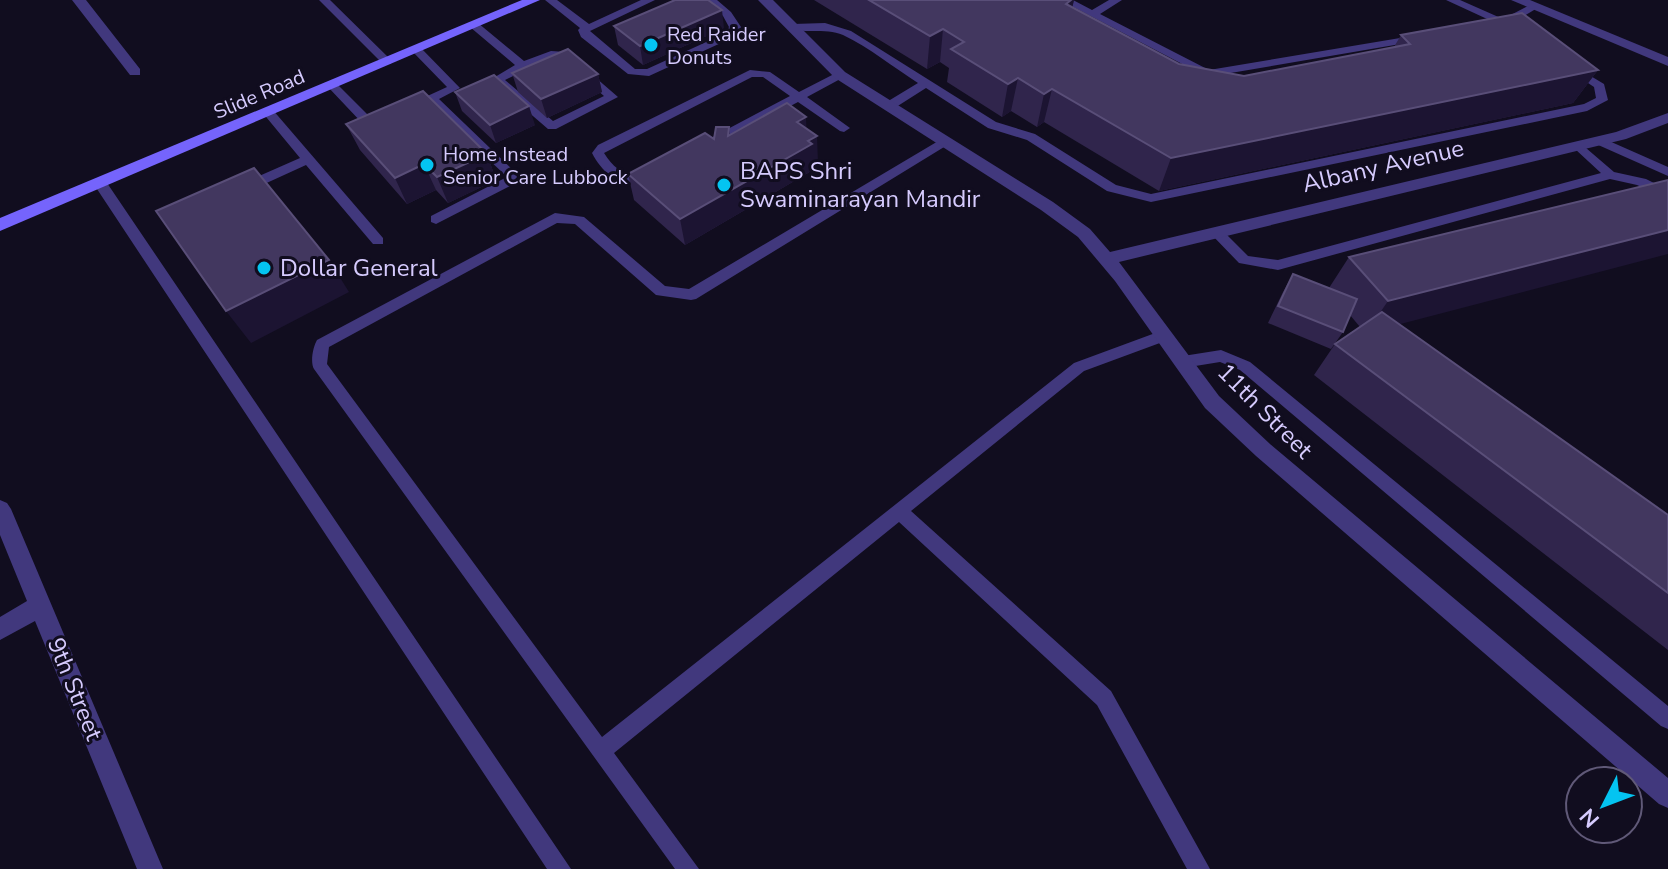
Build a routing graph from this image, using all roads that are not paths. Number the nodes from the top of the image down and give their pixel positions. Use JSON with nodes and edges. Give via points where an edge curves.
{"nodes":[{"id":1,"x":79,"y":0,"type":"edge"},
{"id":2,"x":324,"y":0,"type":"edge"},
{"id":3,"x":533,"y":0,"type":"edge"},
{"id":4,"x":550,"y":0,"type":"edge"},
{"id":5,"x":650,"y":0,"type":"edge"},
{"id":6,"x":765,"y":0,"type":"edge"},
{"id":7,"x":1065,"y":0,"type":"edge"},
{"id":8,"x":1117,"y":0,"type":"edge"},
{"id":9,"x":1451,"y":0,"type":"edge"},
{"id":10,"x":1518,"y":0,"type":"edge"},
{"id":11,"x":713,"y":1,"type":"edge"},
{"id":12,"x":1534,"y":7,"type":"junction"},
{"id":13,"x":1092,"y":14,"type":"junction"},
{"id":14,"x":1505,"y":23,"type":"junction"},
{"id":15,"x":474,"y":25,"type":"junction"},
{"id":16,"x":793,"y":27,"type":"junction"},
{"id":17,"x":588,"y":28,"type":"junction"},
{"id":18,"x":1477,"y":28,"type":"edge"},
{"id":19,"x":1517,"y":31,"type":"edge"},
{"id":20,"x":1436,"y":35,"type":"edge"},
{"id":21,"x":416,"y":49,"type":"junction"},
{"id":22,"x":387,"y":62,"type":"junction"},
{"id":23,"x":1564,"y":62,"type":"edge"},
{"id":24,"x":1668,"y":62,"type":"edge"},
{"id":25,"x":523,"y":66,"type":"junction"},
{"id":26,"x":135,"y":72,"type":"dead end"},
{"id":27,"x":840,"y":75,"type":"junction"},
{"id":28,"x":927,"y":83,"type":"junction"},
{"id":29,"x":332,"y":85,"type":"junction"},
{"id":30,"x":799,"y":97,"type":"junction"},
{"id":31,"x":432,"y":99,"type":"junction"},
{"id":32,"x":889,"y":106,"type":"junction"},
{"id":33,"x":407,"y":110,"type":"edge"},
{"id":34,"x":268,"y":112,"type":"junction"},
{"id":35,"x":394,"y":116,"type":"edge"},
{"id":36,"x":1668,"y":118,"type":"edge"},
{"id":37,"x":844,"y":128,"type":"dead end"},
{"id":38,"x":945,"y":141,"type":"junction"},
{"id":39,"x":1600,"y":141,"type":"junction"},
{"id":40,"x":1579,"y":146,"type":"junction"},
{"id":41,"x":693,"y":152,"type":"edge"},
{"id":42,"x":309,"y":159,"type":"junction"},
{"id":43,"x":667,"y":166,"type":"edge"},
{"id":44,"x":1668,"y":172,"type":"edge"},
{"id":45,"x":1610,"y":175,"type":"junction"},
{"id":46,"x":100,"y":183,"type":"junction"},
{"id":47,"x":228,"y":195,"type":"edge"},
{"id":48,"x":1668,"y":195,"type":"edge"},
{"id":49,"x":436,"y":219,"type":"dead end"},
{"id":50,"x":0,"y":225,"type":"edge"},
{"id":51,"x":1217,"y":233,"type":"junction"},
{"id":52,"x":378,"y":241,"type":"dead end"},
{"id":53,"x":1107,"y":259,"type":"junction"},
{"id":54,"x":1163,"y":336,"type":"junction"},
{"id":55,"x":1183,"y":362,"type":"junction"},
{"id":56,"x":0,"y":509,"type":"edge"},
{"id":57,"x":899,"y":511,"type":"junction"},
{"id":58,"x":41,"y":605,"type":"junction"},
{"id":59,"x":0,"y":629,"type":"edge"},
{"id":60,"x":1668,"y":719,"type":"edge"},
{"id":61,"x":600,"y":751,"type":"junction"},
{"id":62,"x":1668,"y":795,"type":"edge"},
{"id":63,"x":150,"y":869,"type":"edge"},
{"id":64,"x":560,"y":869,"type":"edge"},
{"id":65,"x":688,"y":869,"type":"edge"},
{"id":66,"x":1199,"y":869,"type":"edge"}],
"edges":[{"from":1,"to":26,"type":"street"},
{"from":2,"to":22,"type":"lane"},
{"from":3,"to":15,"type":"main road","name":"Slide Road"},
{"from":4,"to":17,"type":"lane"},
{"from":5,"to":17,"type":"lane"},
{"from":6,"to":16,"type":"street","name":"11th Street"},
{"from":7,"to":13,"type":"lane"},
{"from":8,"to":13,"type":"lane"},
{"from":9,"to":14,"type":"lane"},
{"from":10,"to":12,"type":"street"},
{"from":11,"to":17,"type":"lane","via":[[735,27],[730,35],[649,73],[632,72],[585,35]]},
{"from":12,"to":14,"type":"lane"},
{"from":12,"to":24,"type":"street"},
{"from":13,"to":20,"type":"lane","via":[[1207,74]]},
{"from":14,"to":18,"type":"lane"},
{"from":14,"to":19,"type":"lane"},
{"from":15,"to":21,"type":"main road","name":"Slide Road"},
{"from":15,"to":25,"type":"lane"},
{"from":16,"to":27,"type":"street","name":"11th Street"},
{"from":16,"to":28,"type":"lane","via":[[837,28]]},
{"from":21,"to":22,"type":"main road","name":"Slide Road"},
{"from":21,"to":31,"type":"lane","via":[[453,84]]},
{"from":22,"to":29,"type":"main road","name":"Slide Road"},
{"from":23,"to":28,"type":"lane","via":[[1600,86],[1602,100],[1151,198],[1112,188],[1031,137],[992,125]]},
{"from":25,"to":25,"type":"lane","via":[[562,54],[612,97],[558,124],[547,124],[499,79]]},
{"from":27,"to":30,"type":"lane"},
{"from":27,"to":32,"type":"street","name":"11th Street"},
{"from":28,"to":32,"type":"lane"},
{"from":29,"to":34,"type":"main road","name":"Slide Road"},
{"from":29,"to":35,"type":"lane","via":[[367,121]]},
{"from":30,"to":37,"type":"lane"},
{"from":30,"to":41,"type":"lane"},
{"from":30,"to":43,"type":"lane","via":[[766,74],[750,73],[598,153],[632,182]]},
{"from":31,"to":33,"type":"lane"},
{"from":31,"to":49,"type":"lane","via":[[511,174],[505,184]]},
{"from":32,"to":38,"type":"street","name":"11th Street"},
{"from":34,"to":42,"type":"lane"},
{"from":34,"to":46,"type":"main road","name":"Slide Road"},
{"from":36,"to":39,"type":"street","name":"Albany Avenue"},
{"from":38,"to":53,"type":"street","name":"11th Street","via":[[1047,206],[1084,233]]},
{"from":38,"to":61,"type":"lane","via":[[691,295],[661,291],[579,220],[555,218],[322,344],[319,365]]},
{"from":39,"to":40,"type":"street","name":"Albany Avenue"},
{"from":39,"to":44,"type":"lane"},
{"from":40,"to":45,"type":"lane"},
{"from":40,"to":51,"type":"street","name":"Albany Avenue"},
{"from":42,"to":47,"type":"lane"},
{"from":42,"to":52,"type":"lane"},
{"from":45,"to":48,"type":"lane"},
{"from":45,"to":51,"type":"lane","via":[[1278,265],[1244,260]]},
{"from":46,"to":50,"type":"main road","name":"Slide Road"},
{"from":46,"to":64,"type":"lane"},
{"from":51,"to":53,"type":"street","name":"Albany Avenue"},
{"from":53,"to":54,"type":"street","name":"11th Street"},
{"from":54,"to":55,"type":"street","name":"11th Street"},
{"from":54,"to":57,"type":"lane","via":[[1079,367]]},
{"from":55,"to":60,"type":"lane","via":[[1221,356],[1245,366]]},
{"from":55,"to":62,"type":"street","name":"11th Street","via":[[1212,402],[1263,450]]},
{"from":56,"to":58,"type":"street","name":"9th Street"},
{"from":57,"to":61,"type":"lane"},
{"from":57,"to":66,"type":"lane","via":[[1104,698]]},
{"from":58,"to":59,"type":"street"},
{"from":58,"to":63,"type":"street","name":"9th Street"},
{"from":61,"to":65,"type":"lane"}]}
